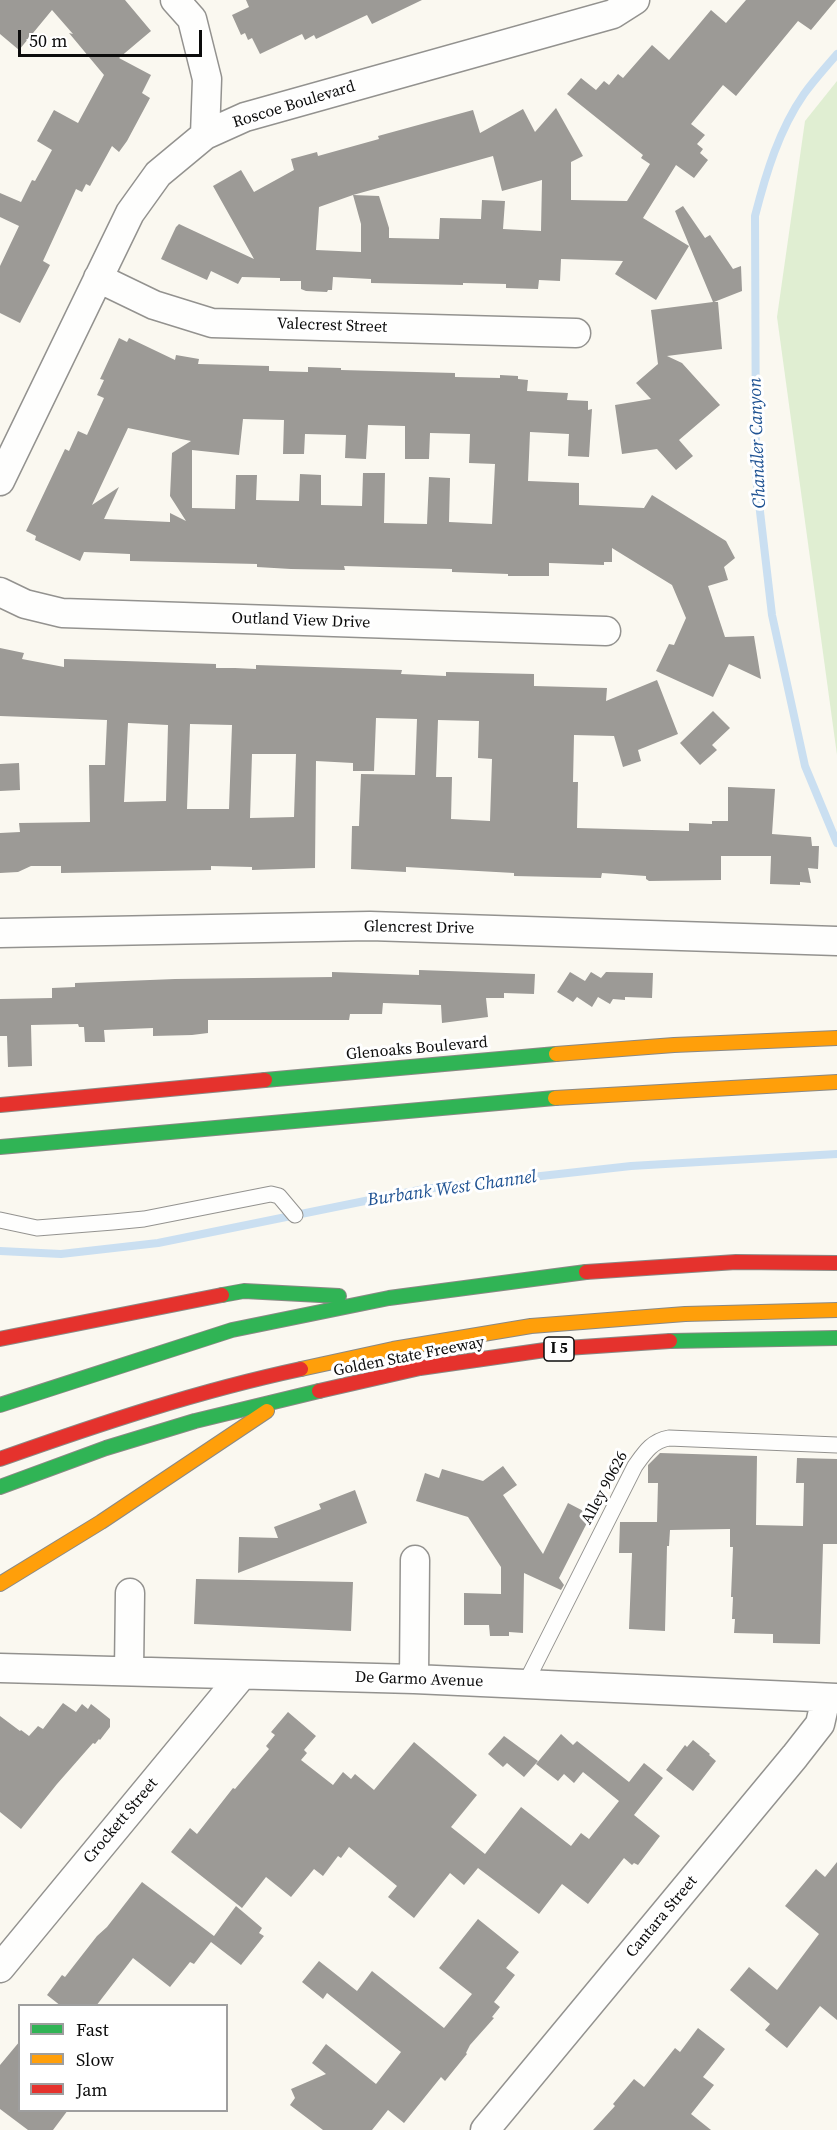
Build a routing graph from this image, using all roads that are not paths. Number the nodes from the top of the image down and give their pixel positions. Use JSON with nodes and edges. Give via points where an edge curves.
{"nodes":[{"id":1,"x":175,"y":0,"type":"edge"},
{"id":2,"x":618,"y":4,"type":"edge"},
{"id":3,"x":205,"y":135,"type":"junction"},
{"id":4,"x":98,"y":278,"type":"junction"},
{"id":5,"x":576,"y":333,"type":"dead end"},
{"id":6,"x":0,"y":481,"type":"edge"},
{"id":7,"x":0,"y":592,"type":"edge"},
{"id":8,"x":606,"y":631,"type":"dead end"},
{"id":9,"x":0,"y":933,"type":"edge"},
{"id":10,"x":837,"y":941,"type":"edge"},
{"id":11,"x":837,"y":1038,"type":"edge"},
{"id":12,"x":837,"y":1082,"type":"edge"},
{"id":13,"x":0,"y":1105,"type":"edge"},
{"id":14,"x":0,"y":1147,"type":"edge"},
{"id":15,"x":296,"y":1215,"type":"dead end"},
{"id":16,"x":0,"y":1220,"type":"edge"},
{"id":17,"x":837,"y":1263,"type":"edge"},
{"id":18,"x":389,"y":1298,"type":"junction"},
{"id":19,"x":837,"y":1310,"type":"edge"},
{"id":20,"x":837,"y":1338,"type":"edge"},
{"id":21,"x":0,"y":1339,"type":"edge"},
{"id":22,"x":286,"y":1398,"type":"junction"},
{"id":23,"x":0,"y":1405,"type":"edge"},
{"id":24,"x":837,"y":1445,"type":"edge"},
{"id":25,"x":0,"y":1459,"type":"edge"},
{"id":26,"x":0,"y":1487,"type":"edge"},
{"id":27,"x":415,"y":1560,"type":"dead end"},
{"id":28,"x":0,"y":1584,"type":"edge"},
{"id":29,"x":130,"y":1593,"type":"dead end"},
{"id":30,"x":0,"y":1668,"type":"edge"},
{"id":31,"x":129,"y":1671,"type":"junction"},
{"id":32,"x":242,"y":1675,"type":"junction"},
{"id":33,"x":414,"y":1679,"type":"junction"},
{"id":34,"x":525,"y":1684,"type":"junction"},
{"id":35,"x":831,"y":1698,"type":"edge"},
{"id":36,"x":0,"y":1968,"type":"edge"},
{"id":37,"x":485,"y":2130,"type":"edge"}],
"edges":[{"from":1,"to":3,"type":"street","via":[[192,19],[207,79]]},
{"from":2,"to":3,"type":"street","name":"Roscoe Boulevard","via":[[508,45],[244,117]]},
{"from":3,"to":4,"type":"street","name":"Roscoe Boulevard","via":[[158,174],[130,213]]},
{"from":4,"to":5,"type":"street","name":"Valecrest Street","via":[[154,305],[212,323]]},
{"from":4,"to":6,"type":"street","name":"Roscoe Boulevard"},
{"from":7,"to":8,"type":"street","name":"Outland View Drive","via":[[25,604],[62,613]]},
{"from":9,"to":10,"type":"street","name":"Glencrest Drive","via":[[370,926]]},
{"from":11,"to":13,"type":"main road","name":"Glenoaks Boulevard","via":[[674,1045],[431,1064]]},
{"from":12,"to":14,"type":"main road","via":[[677,1089]]},
{"from":15,"to":16,"type":"lane","via":[[279,1196],[271,1194],[113,1222],[37,1228]]},
{"from":17,"to":18,"type":"main road","via":[[736,1262],[597,1272]]},
{"from":18,"to":21,"type":"main road","via":[[244,1291]]},
{"from":18,"to":23,"type":"main road","via":[[232,1330]]},
{"from":19,"to":25,"type":"main road","via":[[685,1314],[543,1325],[393,1348],[164,1404]]},
{"from":20,"to":22,"type":"main road","name":"Golden State Freeway","number":"I 5","via":[[698,1339],[552,1349],[420,1368]]},
{"from":22,"to":26,"type":"main road","name":"Golden State Freeway","number":"I 5","via":[[195,1421]]},
{"from":22,"to":28,"type":"main road","via":[[102,1522]]},
{"from":24,"to":34,"type":"lane","name":"Alley 90626","via":[[657,1440],[635,1466]]},
{"from":27,"to":33,"type":"street"},
{"from":29,"to":31,"type":"street"},
{"from":30,"to":31,"type":"street","name":"De Garmo Avenue"},
{"from":31,"to":32,"type":"street","name":"De Garmo Avenue"},
{"from":32,"to":33,"type":"street","name":"De Garmo Avenue"},
{"from":32,"to":36,"type":"street","name":"Crockett Street"},
{"from":33,"to":34,"type":"street","name":"De Garmo Avenue"},
{"from":34,"to":35,"type":"street","name":"De Garmo Avenue"},
{"from":35,"to":37,"type":"street","name":"Cantara Street","via":[[820,1724],[795,1756]]}]}
